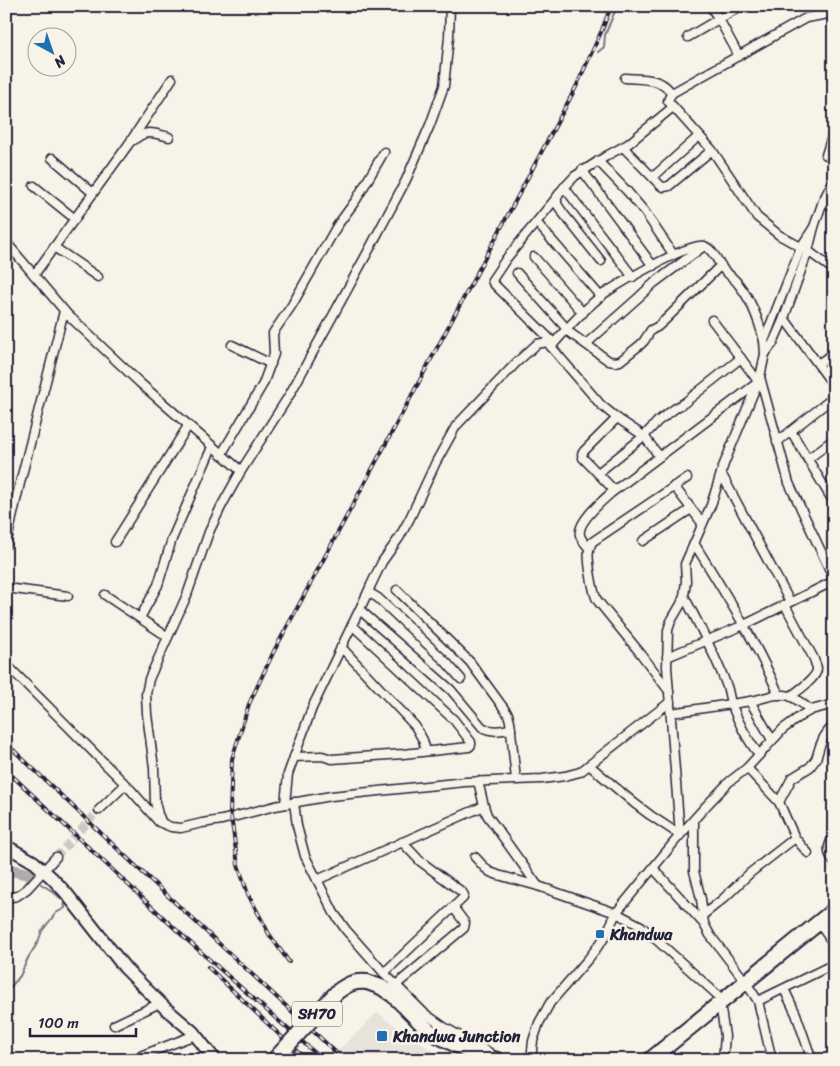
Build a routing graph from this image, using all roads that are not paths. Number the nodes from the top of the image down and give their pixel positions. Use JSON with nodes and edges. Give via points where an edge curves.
{"nodes":[{"id":1,"x":450,"y":6,"type":"edge"},
{"id":2,"x":710,"y":6,"type":"edge"},
{"id":3,"x":741,"y":6,"type":"edge"},
{"id":4,"x":830,"y":11,"type":"edge"},
{"id":5,"x":718,"y":19,"type":"junction"},
{"id":6,"x":688,"y":37,"type":"dead end"},
{"id":7,"x":738,"y":56,"type":"junction"},
{"id":8,"x":625,"y":78,"type":"dead end"},
{"id":9,"x":172,"y":79,"type":"dead end"},
{"id":10,"x":672,"y":93,"type":"junction"},
{"id":11,"x":673,"y":107,"type":"junction"},
{"id":12,"x":834,"y":130,"type":"edge"},
{"id":13,"x":699,"y":136,"type":"junction"},
{"id":14,"x":169,"y":137,"type":"dead end"},
{"id":15,"x":128,"y":146,"type":"junction"},
{"id":16,"x":622,"y":147,"type":"junction"},
{"id":17,"x":712,"y":150,"type":"junction"},
{"id":18,"x":384,"y":152,"type":"dead end"},
{"id":19,"x":826,"y":155,"type":"dead end"},
{"id":20,"x":52,"y":158,"type":"dead end"},
{"id":21,"x":598,"y":161,"type":"junction"},
{"id":22,"x":582,"y":170,"type":"junction"},
{"id":23,"x":653,"y":177,"type":"junction"},
{"id":24,"x":834,"y":179,"type":"edge"},
{"id":25,"x":34,"y":186,"type":"dead end"},
{"id":26,"x":564,"y":187,"type":"junction"},
{"id":27,"x":93,"y":193,"type":"junction"},
{"id":28,"x":557,"y":197,"type":"junction"},
{"id":29,"x":823,"y":201,"type":"junction"},
{"id":30,"x":834,"y":207,"type":"edge"},
{"id":31,"x":74,"y":219,"type":"junction"},
{"id":32,"x":537,"y":222,"type":"junction"},
{"id":33,"x":6,"y":242,"type":"edge"},
{"id":34,"x":704,"y":246,"type":"junction"},
{"id":35,"x":54,"y":247,"type":"junction"},
{"id":36,"x":804,"y":249,"type":"junction"},
{"id":37,"x":674,"y":254,"type":"junction"},
{"id":38,"x":534,"y":257,"type":"dead end"},
{"id":39,"x":601,"y":261,"type":"dead end"},
{"id":40,"x":721,"y":265,"type":"junction"},
{"id":41,"x":653,"y":266,"type":"junction"},
{"id":42,"x":834,"y":270,"type":"edge"},
{"id":43,"x":517,"y":273,"type":"dead end"},
{"id":44,"x":34,"y":275,"type":"junction"},
{"id":45,"x":98,"y":277,"type":"dead end"},
{"id":46,"x":633,"y":277,"type":"junction"},
{"id":47,"x":600,"y":297,"type":"junction"},
{"id":48,"x":64,"y":311,"type":"junction"},
{"id":49,"x":583,"y":313,"type":"junction"},
{"id":50,"x":784,"y":318,"type":"junction"},
{"id":51,"x":712,"y":320,"type":"dead end"},
{"id":52,"x":567,"y":329,"type":"junction"},
{"id":53,"x":764,"y":340,"type":"junction"},
{"id":54,"x":586,"y":344,"type":"junction"},
{"id":55,"x":232,"y":345,"type":"dead end"},
{"id":56,"x":552,"y":345,"type":"junction"},
{"id":57,"x":834,"y":353,"type":"edge"},
{"id":58,"x":765,"y":354,"type":"junction"},
{"id":59,"x":740,"y":358,"type":"junction"},
{"id":60,"x":271,"y":364,"type":"junction"},
{"id":61,"x":818,"y":364,"type":"junction"},
{"id":62,"x":759,"y":380,"type":"junction"},
{"id":63,"x":834,"y":386,"type":"edge"},
{"id":64,"x":834,"y":397,"type":"edge"},
{"id":65,"x":617,"y":418,"type":"junction"},
{"id":66,"x":188,"y":426,"type":"junction"},
{"id":67,"x":791,"y":431,"type":"junction"},
{"id":68,"x":644,"y":436,"type":"junction"},
{"id":69,"x":834,"y":439,"type":"edge"},
{"id":70,"x":777,"y":442,"type":"junction"},
{"id":71,"x":212,"y":447,"type":"junction"},
{"id":72,"x":222,"y":455,"type":"junction"},
{"id":73,"x":660,"y":456,"type":"junction"},
{"id":74,"x":808,"y":459,"type":"junction"},
{"id":75,"x":241,"y":471,"type":"junction"},
{"id":76,"x":598,"y":473,"type":"junction"},
{"id":77,"x":721,"y":473,"type":"junction"},
{"id":78,"x":687,"y":478,"type":"dead end"},
{"id":79,"x":674,"y":486,"type":"junction"},
{"id":80,"x":614,"y":490,"type":"junction"},
{"id":81,"x":834,"y":503,"type":"edge"},
{"id":82,"x":691,"y":509,"type":"junction"},
{"id":83,"x":702,"y":523,"type":"junction"},
{"id":84,"x":643,"y":541,"type":"dead end"},
{"id":85,"x":115,"y":542,"type":"dead end"},
{"id":86,"x":694,"y":543,"type":"junction"},
{"id":87,"x":6,"y":545,"type":"edge"},
{"id":88,"x":589,"y":548,"type":"junction"},
{"id":89,"x":834,"y":580,"type":"edge"},
{"id":90,"x":6,"y":588,"type":"edge"},
{"id":91,"x":397,"y":590,"type":"dead end"},
{"id":92,"x":368,"y":592,"type":"junction"},
{"id":93,"x":105,"y":595,"type":"dead end"},
{"id":94,"x":68,"y":596,"type":"dead end"},
{"id":95,"x":684,"y":596,"type":"junction"},
{"id":96,"x":787,"y":604,"type":"junction"},
{"id":97,"x":360,"y":610,"type":"junction"},
{"id":98,"x":140,"y":618,"type":"junction"},
{"id":99,"x":352,"y":625,"type":"junction"},
{"id":100,"x":744,"y":625,"type":"junction"},
{"id":101,"x":168,"y":636,"type":"junction"},
{"id":102,"x":707,"y":640,"type":"junction"},
{"id":103,"x":341,"y":647,"type":"junction"},
{"id":104,"x":667,"y":657,"type":"junction"},
{"id":105,"x":6,"y":664,"type":"edge"},
{"id":106,"x":461,"y":678,"type":"dead end"},
{"id":107,"x":669,"y":692,"type":"junction"},
{"id":108,"x":779,"y":695,"type":"junction"},
{"id":109,"x":791,"y":696,"type":"junction"},
{"id":110,"x":750,"y":701,"type":"junction"},
{"id":111,"x":670,"y":702,"type":"junction"},
{"id":112,"x":731,"y":703,"type":"junction"},
{"id":113,"x":834,"y":704,"type":"edge"},
{"id":114,"x":811,"y":710,"type":"junction"},
{"id":115,"x":671,"y":713,"type":"junction"},
{"id":116,"x":834,"y":726,"type":"edge"},
{"id":117,"x":511,"y":729,"type":"junction"},
{"id":118,"x":772,"y":740,"type":"junction"},
{"id":119,"x":426,"y":751,"type":"junction"},
{"id":120,"x":759,"y":755,"type":"junction"},
{"id":121,"x":294,"y":757,"type":"junction"},
{"id":122,"x":589,"y":765,"type":"junction"},
{"id":123,"x":747,"y":768,"type":"junction"},
{"id":124,"x":516,"y":780,"type":"junction"},
{"id":125,"x":478,"y":781,"type":"junction"},
{"id":126,"x":126,"y":784,"type":"junction"},
{"id":127,"x":779,"y":802,"type":"junction"},
{"id":128,"x":290,"y":803,"type":"junction"},
{"id":129,"x":484,"y":806,"type":"junction"},
{"id":130,"x":99,"y":810,"type":"tunnel mouth"},
{"id":131,"x":694,"y":820,"type":"junction"},
{"id":132,"x":162,"y":823,"type":"junction"},
{"id":133,"x":680,"y":835,"type":"junction"},
{"id":134,"x":834,"y":837,"type":"edge"},
{"id":135,"x":795,"y":838,"type":"junction"},
{"id":136,"x":402,"y":842,"type":"junction"},
{"id":137,"x":6,"y":846,"type":"edge"},
{"id":138,"x":808,"y":853,"type":"dead end"},
{"id":139,"x":56,"y":856,"type":"tunnel mouth"},
{"id":140,"x":475,"y":857,"type":"dead end"},
{"id":141,"x":834,"y":862,"type":"edge"},
{"id":142,"x":653,"y":868,"type":"junction"},
{"id":143,"x":44,"y":870,"type":"junction"},
{"id":144,"x":317,"y":880,"type":"junction"},
{"id":145,"x":538,"y":886,"type":"junction"},
{"id":146,"x":6,"y":898,"type":"edge"},
{"id":147,"x":454,"y":907,"type":"junction"},
{"id":148,"x":834,"y":910,"type":"edge"},
{"id":149,"x":616,"y":913,"type":"junction"},
{"id":150,"x":703,"y":915,"type":"junction"},
{"id":151,"x":819,"y":923,"type":"junction"},
{"id":152,"x":704,"y":924,"type":"junction"},
{"id":153,"x":834,"y":945,"type":"edge"},
{"id":154,"x":834,"y":964,"type":"edge"},
{"id":155,"x":384,"y":973,"type":"junction"},
{"id":156,"x":745,"y":981,"type":"junction"},
{"id":157,"x":396,"y":985,"type":"junction"},
{"id":158,"x":784,"y":989,"type":"junction"},
{"id":159,"x":758,"y":1001,"type":"junction"},
{"id":160,"x":721,"y":1002,"type":"junction"},
{"id":161,"x":160,"y":1003,"type":"junction"},
{"id":162,"x":114,"y":1025,"type":"dead end"},
{"id":163,"x":195,"y":1035,"type":"junction"},
{"id":164,"x":130,"y":1060,"type":"edge"},
{"id":165,"x":215,"y":1060,"type":"edge"},
{"id":166,"x":274,"y":1060,"type":"edge"},
{"id":167,"x":498,"y":1060,"type":"edge"},
{"id":168,"x":502,"y":1060,"type":"edge"},
{"id":169,"x":531,"y":1060,"type":"edge"},
{"id":170,"x":650,"y":1060,"type":"edge"},
{"id":171,"x":723,"y":1060,"type":"edge"},
{"id":172,"x":772,"y":1060,"type":"edge"},
{"id":173,"x":812,"y":1060,"type":"edge"}],
"edges":[{"from":1,"to":75,"type":"street","via":[[444,86],[410,171],[290,394]]},
{"from":2,"to":5,"type":"street"},
{"from":3,"to":5,"type":"street"},
{"from":4,"to":7,"type":"street","via":[[806,18]]},
{"from":5,"to":6,"type":"street"},
{"from":5,"to":7,"type":"street"},
{"from":7,"to":10,"type":"street"},
{"from":8,"to":10,"type":"street","via":[[657,82]]},
{"from":9,"to":15,"type":"street"},
{"from":10,"to":11,"type":"street","via":[[668,101]]},
{"from":11,"to":13,"type":"street"},
{"from":11,"to":16,"type":"street"},
{"from":12,"to":19,"type":"street"},
{"from":13,"to":17,"type":"street"},
{"from":13,"to":23,"type":"street"},
{"from":14,"to":15,"type":"street","via":[[151,132],[140,134]]},
{"from":15,"to":27,"type":"street"},
{"from":16,"to":21,"type":"street"},
{"from":16,"to":23,"type":"street"},
{"from":17,"to":23,"type":"street","via":[[669,186],[661,186]]},
{"from":17,"to":36,"type":"street","via":[[757,217]]},
{"from":18,"to":60,"type":"street","via":[[273,333]]},
{"from":20,"to":27,"type":"street"},
{"from":21,"to":22,"type":"street"},
{"from":21,"to":37,"type":"street","via":[[644,211]]},
{"from":22,"to":26,"type":"street"},
{"from":22,"to":41,"type":"street"},
{"from":24,"to":29,"type":"street"},
{"from":25,"to":31,"type":"street"},
{"from":26,"to":28,"type":"street"},
{"from":26,"to":46,"type":"street"},
{"from":27,"to":31,"type":"street"},
{"from":28,"to":32,"type":"street"},
{"from":28,"to":39,"type":"street","via":[[563,213]]},
{"from":29,"to":30,"type":"street"},
{"from":29,"to":36,"type":"street"},
{"from":31,"to":35,"type":"street"},
{"from":32,"to":47,"type":"street"},
{"from":32,"to":56,"type":"street","via":[[492,280]]},
{"from":33,"to":44,"type":"street"},
{"from":34,"to":37,"type":"street","via":[[690,247]]},
{"from":34,"to":40,"type":"street"},
{"from":34,"to":54,"type":"street","via":[[654,283]]},
{"from":35,"to":44,"type":"street"},
{"from":35,"to":45,"type":"street"},
{"from":36,"to":42,"type":"street"},
{"from":36,"to":50,"type":"street"},
{"from":36,"to":53,"type":"street"},
{"from":37,"to":41,"type":"street"},
{"from":38,"to":49,"type":"street"},
{"from":40,"to":53,"type":"street","via":[[753,307]]},
{"from":40,"to":54,"type":"street","via":[[620,361],[609,361]]},
{"from":41,"to":46,"type":"street"},
{"from":43,"to":52,"type":"street"},
{"from":44,"to":48,"type":"street"},
{"from":46,"to":47,"type":"street"},
{"from":47,"to":49,"type":"street"},
{"from":48,"to":66,"type":"street"},
{"from":48,"to":87,"type":"street"},
{"from":49,"to":52,"type":"street"},
{"from":50,"to":58,"type":"street"},
{"from":50,"to":61,"type":"street"},
{"from":51,"to":59,"type":"street"},
{"from":52,"to":54,"type":"street"},
{"from":52,"to":56,"type":"street"},
{"from":53,"to":58,"type":"street"},
{"from":55,"to":60,"type":"street"},
{"from":56,"to":65,"type":"street","via":[[601,405]]},
{"from":56,"to":92,"type":"street","via":[[547,342],[537,344],[456,426]]},
{"from":57,"to":61,"type":"street"},
{"from":58,"to":62,"type":"street"},
{"from":59,"to":62,"type":"street"},
{"from":59,"to":68,"type":"street","via":[[658,421]]},
{"from":60,"to":72,"type":"street","via":[[264,384]]},
{"from":61,"to":63,"type":"street"},
{"from":62,"to":70,"type":"street"},
{"from":62,"to":73,"type":"street"},
{"from":62,"to":77,"type":"street"},
{"from":64,"to":67,"type":"street"},
{"from":65,"to":68,"type":"street"},
{"from":65,"to":76,"type":"street","via":[[582,454]]},
{"from":66,"to":71,"type":"street"},
{"from":66,"to":85,"type":"street"},
{"from":67,"to":70,"type":"street"},
{"from":67,"to":74,"type":"street"},
{"from":68,"to":73,"type":"street"},
{"from":68,"to":76,"type":"street"},
{"from":69,"to":74,"type":"street"},
{"from":70,"to":89,"type":"street","via":[[789,483]]},
{"from":71,"to":72,"type":"street"},
{"from":71,"to":98,"type":"street","via":[[172,539],[158,585]]},
{"from":72,"to":75,"type":"street"},
{"from":73,"to":80,"type":"street"},
{"from":74,"to":81,"type":"street"},
{"from":75,"to":101,"type":"street","via":[[209,532],[187,595]]},
{"from":76,"to":80,"type":"street"},
{"from":77,"to":83,"type":"street"},
{"from":77,"to":96,"type":"street"},
{"from":78,"to":79,"type":"street"},
{"from":79,"to":82,"type":"street"},
{"from":79,"to":88,"type":"street","via":[[592,542]]},
{"from":80,"to":88,"type":"street","via":[[580,525],[580,538]]},
{"from":82,"to":83,"type":"street"},
{"from":82,"to":84,"type":"street"},
{"from":83,"to":86,"type":"street"},
{"from":86,"to":95,"type":"street","via":[[685,564]]},
{"from":86,"to":100,"type":"street"},
{"from":88,"to":107,"type":"street","via":[[597,600]]},
{"from":89,"to":96,"type":"street"},
{"from":90,"to":94,"type":"street"},
{"from":91,"to":117,"type":"street","via":[[470,662],[508,714]]},
{"from":92,"to":97,"type":"street"},
{"from":92,"to":106,"type":"street"},
{"from":93,"to":98,"type":"street"},
{"from":95,"to":102,"type":"street"},
{"from":95,"to":104,"type":"street","via":[[668,630]]},
{"from":96,"to":100,"type":"street"},
{"from":96,"to":109,"type":"street","via":[[818,668],[812,679]]},
{"from":97,"to":99,"type":"street"},
{"from":97,"to":117,"type":"street","via":[[451,690],[482,727],[491,731]]},
{"from":98,"to":101,"type":"street"},
{"from":99,"to":103,"type":"street"},
{"from":99,"to":119,"type":"street","via":[[454,720],[472,742],[469,746]]},
{"from":100,"to":102,"type":"street"},
{"from":100,"to":108,"type":"street"},
{"from":101,"to":132,"type":"street","via":[[149,679],[146,694],[156,802]]},
{"from":102,"to":104,"type":"street"},
{"from":102,"to":112,"type":"street"},
{"from":103,"to":119,"type":"street","via":[[416,726]]},
{"from":103,"to":121,"type":"street","via":[[312,708]]},
{"from":104,"to":107,"type":"street"},
{"from":105,"to":126,"type":"street"},
{"from":107,"to":111,"type":"street"},
{"from":108,"to":109,"type":"street"},
{"from":108,"to":110,"type":"street"},
{"from":109,"to":114,"type":"street"},
{"from":110,"to":112,"type":"street"},
{"from":110,"to":118,"type":"street"},
{"from":111,"to":115,"type":"street"},
{"from":111,"to":122,"type":"street"},
{"from":112,"to":115,"type":"street"},
{"from":112,"to":120,"type":"street","via":[[741,727]]},
{"from":113,"to":114,"type":"street"},
{"from":114,"to":118,"type":"street"},
{"from":115,"to":133,"type":"street"},
{"from":116,"to":127,"type":"street","via":[[824,737],[816,759],[810,767],[792,778]]},
{"from":117,"to":124,"type":"street"},
{"from":118,"to":120,"type":"street"},
{"from":119,"to":121,"type":"street","via":[[332,759]]},
{"from":120,"to":123,"type":"street"},
{"from":121,"to":128,"type":"street","via":[[288,774]]},
{"from":122,"to":124,"type":"street","via":[[580,772],[565,776]]},
{"from":122,"to":133,"type":"street","via":[[634,803]]},
{"from":123,"to":127,"type":"street"},
{"from":123,"to":131,"type":"street"},
{"from":124,"to":125,"type":"street"},
{"from":125,"to":128,"type":"street"},
{"from":125,"to":129,"type":"street"},
{"from":126,"to":130,"type":"street"},
{"from":126,"to":132,"type":"street"},
{"from":127,"to":135,"type":"street"},
{"from":128,"to":132,"type":"street","via":[[181,828]]},
{"from":128,"to":144,"type":"street","via":[[305,856]]},
{"from":129,"to":136,"type":"street"},
{"from":129,"to":145,"type":"street","via":[[487,815]]},
{"from":131,"to":133,"type":"street"},
{"from":131,"to":150,"type":"street","via":[[694,871]]},
{"from":133,"to":142,"type":"street"},
{"from":134,"to":141,"type":"street","via":[[828,845]]},
{"from":135,"to":138,"type":"street"},
{"from":135,"to":150,"type":"street"},
{"from":136,"to":144,"type":"street"},
{"from":136,"to":147,"type":"street","via":[[420,861],[462,892],[464,898]]},
{"from":137,"to":143,"type":"street"},
{"from":139,"to":143,"type":"street"},
{"from":140,"to":145,"type":"street","via":[[490,872]]},
{"from":142,"to":149,"type":"street"},
{"from":142,"to":152,"type":"street"},
{"from":143,"to":146,"type":"street","via":[[27,890]]},
{"from":143,"to":161,"type":"street","via":[[125,968]]},
{"from":144,"to":155,"type":"street","via":[[346,930]]},
{"from":145,"to":149,"type":"street"},
{"from":147,"to":155,"type":"street"},
{"from":147,"to":157,"type":"street","via":[[464,928]]},
{"from":148,"to":151,"type":"highway"},
{"from":149,"to":160,"type":"street","via":[[641,926]]},
{"from":149,"to":169,"type":"street","via":[[589,958],[550,1003],[533,1041]]},
{"from":150,"to":152,"type":"street"},
{"from":151,"to":153,"type":"street"},
{"from":151,"to":156,"type":"highway"},
{"from":152,"to":156,"type":"street"},
{"from":154,"to":158,"type":"street"},
{"from":155,"to":157,"type":"street"},
{"from":156,"to":159,"type":"street"},
{"from":156,"to":160,"type":"highway"},
{"from":157,"to":168,"type":"street","via":[[444,1028]]},
{"from":158,"to":159,"type":"street"},
{"from":158,"to":173,"type":"street"},
{"from":159,"to":172,"type":"street"},
{"from":160,"to":170,"type":"highway"},
{"from":160,"to":171,"type":"street","via":[[725,1036]]},
{"from":161,"to":162,"type":"street"},
{"from":161,"to":163,"type":"street"},
{"from":163,"to":164,"type":"street"},
{"from":163,"to":165,"type":"street"},
{"from":166,"to":167,"type":"highway","number":"SH70","bridge":true,"via":[[337,992],[358,982],[381,987],[393,995],[429,1031],[472,1053]]}]}
